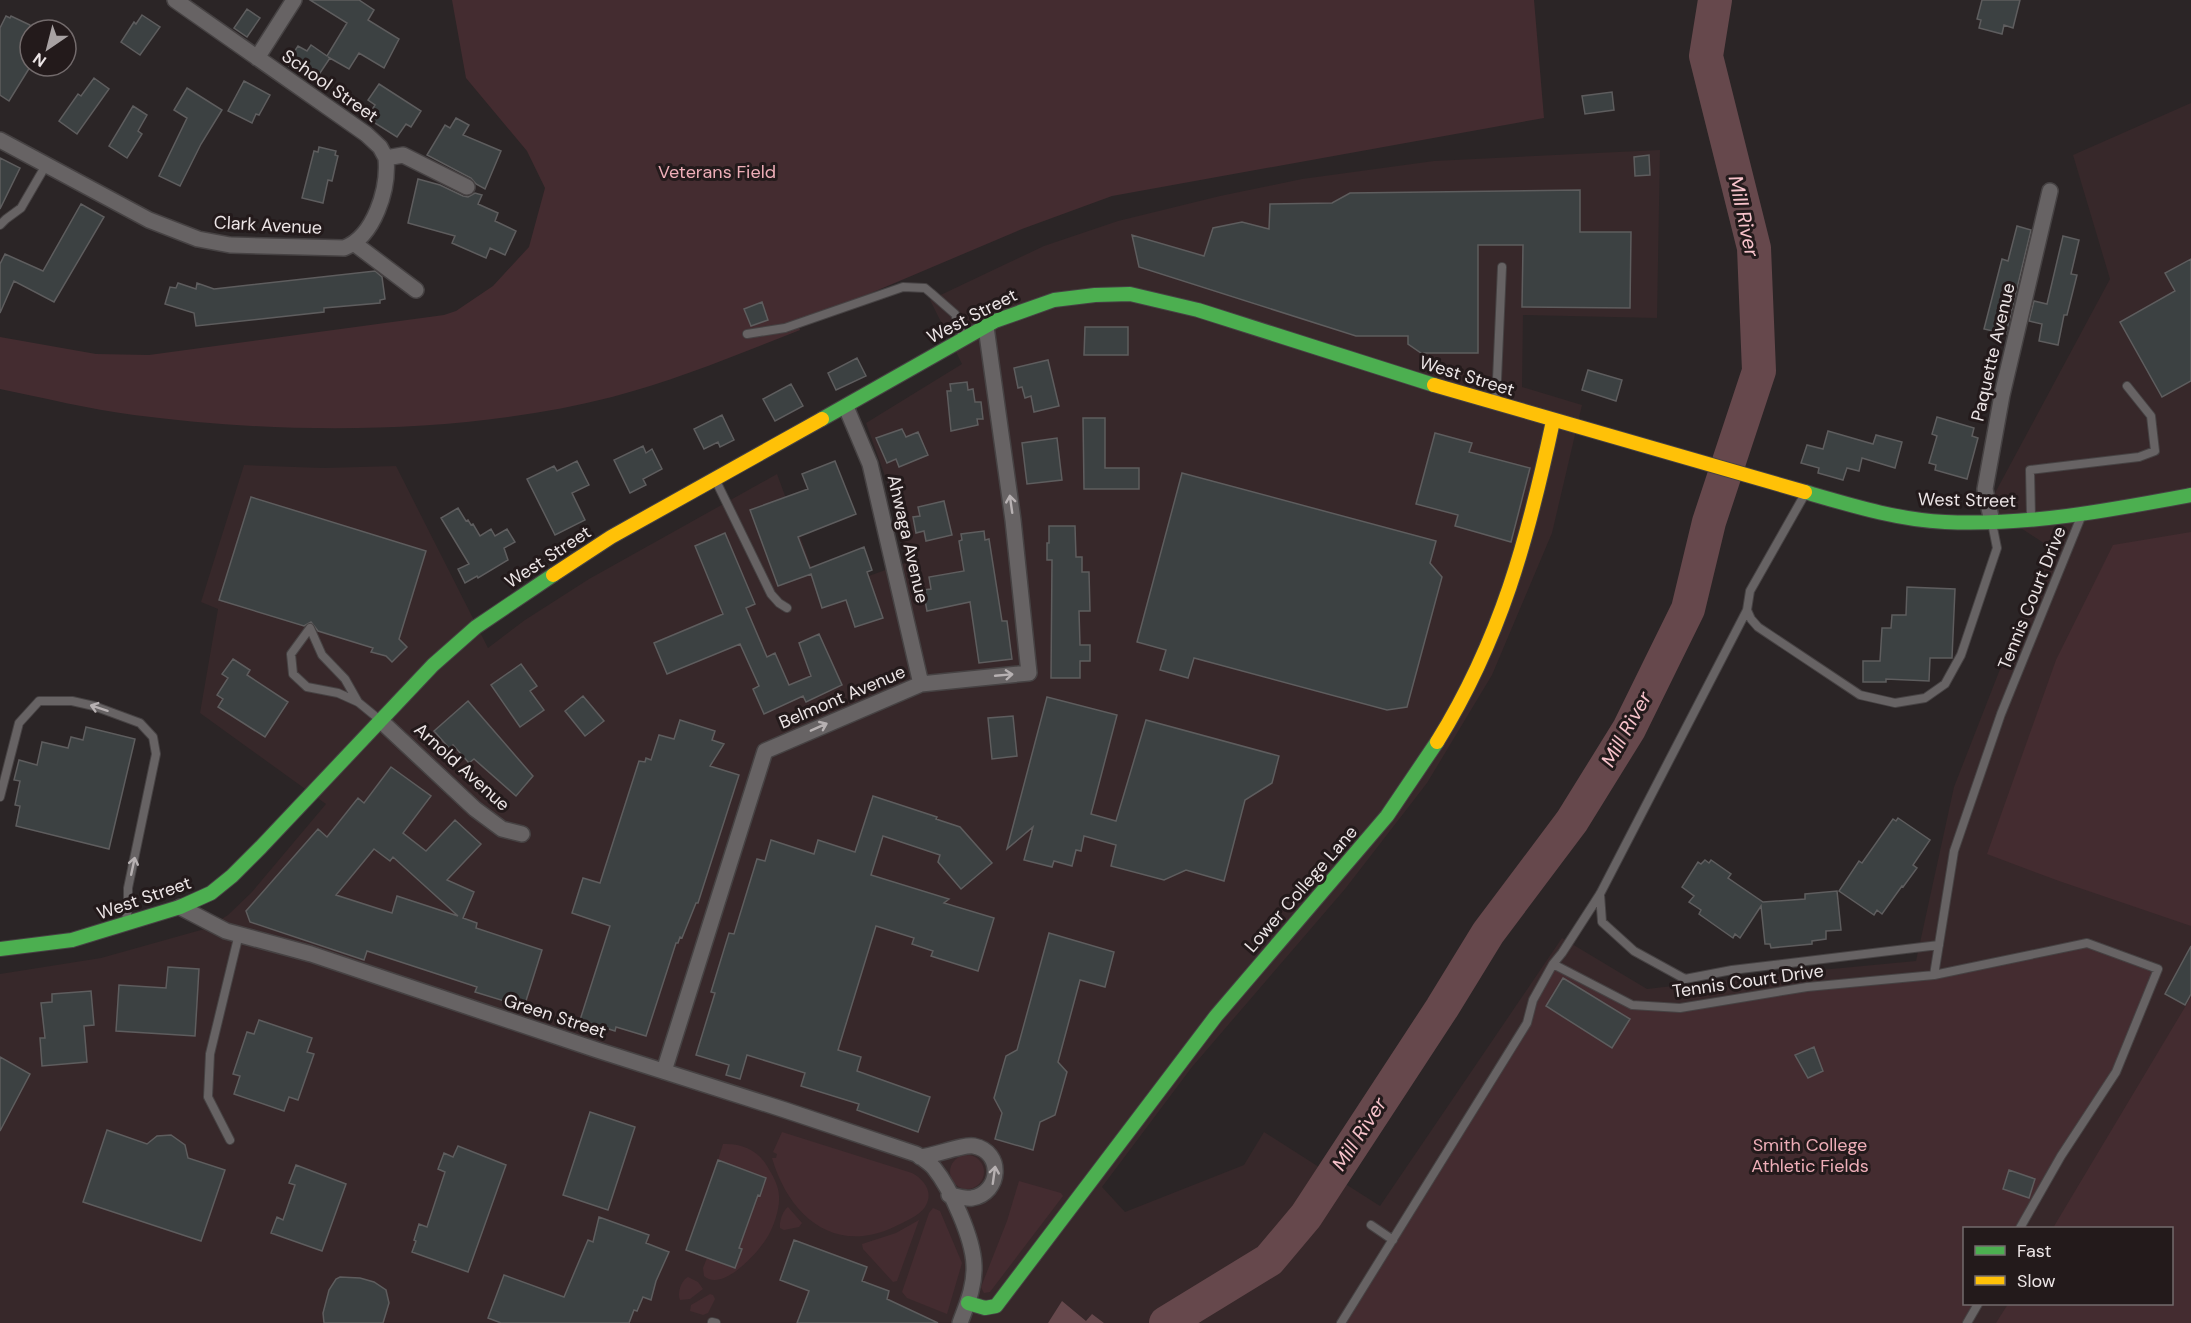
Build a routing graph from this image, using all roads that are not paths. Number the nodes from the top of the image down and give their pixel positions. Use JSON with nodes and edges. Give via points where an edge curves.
{"nodes":[{"id":1,"x":175,"y":0,"type":"edge"},
{"id":2,"x":294,"y":0,"type":"edge"},
{"id":3,"x":257,"y":58,"type":"junction"},
{"id":4,"x":0,"y":140,"type":"edge"},
{"id":5,"x":386,"y":158,"type":"junction"},
{"id":6,"x":46,"y":165,"type":"junction"},
{"id":7,"x":467,"y":187,"type":"dead end"},
{"id":8,"x":2050,"y":191,"type":"dead end"},
{"id":9,"x":0,"y":225,"type":"edge"},
{"id":10,"x":355,"y":244,"type":"junction"},
{"id":11,"x":1502,"y":267,"type":"dead end"},
{"id":12,"x":416,"y":290,"type":"dead end"},
{"id":13,"x":986,"y":327,"type":"junction"},
{"id":14,"x":747,"y":334,"type":"dead end"},
{"id":15,"x":964,"y":339,"type":"junction"},
{"id":16,"x":2127,"y":386,"type":"dead end"},
{"id":17,"x":1496,"y":403,"type":"junction"},
{"id":18,"x":846,"y":407,"type":"junction"},
{"id":19,"x":1552,"y":421,"type":"junction"},
{"id":20,"x":715,"y":479,"type":"junction"},
{"id":21,"x":1806,"y":492,"type":"junction"},
{"id":22,"x":2191,"y":495,"type":"edge"},
{"id":23,"x":2082,"y":513,"type":"junction"},
{"id":24,"x":2031,"y":519,"type":"junction"},
{"id":25,"x":1992,"y":522,"type":"junction"},
{"id":26,"x":787,"y":608,"type":"dead end"},
{"id":27,"x":1748,"y":610,"type":"junction"},
{"id":28,"x":921,"y":684,"type":"junction"},
{"id":29,"x":358,"y":702,"type":"junction"},
{"id":30,"x":381,"y":721,"type":"junction"},
{"id":31,"x":0,"y":796,"type":"edge"},
{"id":32,"x":522,"y":834,"type":"dead end"},
{"id":33,"x":1600,"y":894,"type":"junction"},
{"id":34,"x":180,"y":908,"type":"junction"},
{"id":35,"x":126,"y":924,"type":"junction"},
{"id":36,"x":239,"y":934,"type":"junction"},
{"id":37,"x":1939,"y":945,"type":"junction"},
{"id":38,"x":0,"y":949,"type":"edge"},
{"id":39,"x":1553,"y":964,"type":"junction"},
{"id":40,"x":1934,"y":975,"type":"junction"},
{"id":41,"x":663,"y":1071,"type":"junction"},
{"id":42,"x":230,"y":1140,"type":"dead end"},
{"id":43,"x":920,"y":1157,"type":"junction"},
{"id":44,"x":949,"y":1195,"type":"junction"},
{"id":45,"x":1371,"y":1225,"type":"dead end"},
{"id":46,"x":2021,"y":1227,"type":"edge"},
{"id":47,"x":1393,"y":1240,"type":"junction"},
{"id":48,"x":968,"y":1303,"type":"junction"},
{"id":49,"x":1977,"y":1305,"type":"edge"},
{"id":50,"x":960,"y":1323,"type":"edge"},
{"id":51,"x":1341,"y":1323,"type":"edge"},
{"id":52,"x":1966,"y":1323,"type":"edge"}],
"edges":[{"from":1,"to":3,"type":"street","name":"School Street"},
{"from":2,"to":3,"type":"street"},
{"from":3,"to":5,"type":"street","name":"School Street","via":[[366,134]]},
{"from":4,"to":6,"type":"street","name":"Clark Avenue"},
{"from":5,"to":7,"type":"street","via":[[403,155]]},
{"from":5,"to":10,"type":"street","via":[[386,180],[374,216]]},
{"from":6,"to":9,"type":"lane","via":[[21,208]]},
{"from":6,"to":10,"type":"street","name":"Clark Avenue","via":[[149,220],[198,239],[242,245],[344,248]]},
{"from":8,"to":25,"type":"street","name":"Paquette Avenue","via":[[2001,395],[1985,489]]},
{"from":10,"to":12,"type":"street"},
{"from":11,"to":17,"type":"lane"},
{"from":13,"to":15,"type":"main road","name":"West Street"},
{"from":13,"to":17,"type":"main road","name":"West Street","via":[[1054,300],[1130,294],[1198,310]]},
{"from":28,"to":13,"type":"street","name":"Belmont Avenue","one_way":true,"via":[[1029,673]]},
{"from":14,"to":15,"type":"lane","via":[[785,328],[903,287],[925,288],[938,299],[955,314]]},
{"from":15,"to":18,"type":"main road","name":"West Street"},
{"from":16,"to":24,"type":"lane","via":[[2151,416],[2155,451],[2139,457],[2030,470]]},
{"from":17,"to":19,"type":"main road","name":"West Street"},
{"from":18,"to":20,"type":"main road","name":"West Street"},
{"from":18,"to":28,"type":"street","name":"Ahwaga Avenue","via":[[870,464]]},
{"from":19,"to":21,"type":"main road","name":"West Street"},
{"from":19,"to":48,"type":"main road","name":"Lower College Lane","via":[[1506,604],[1468,688],[1417,773],[1370,837],[1250,975],[1164,1082],[996,1306],[985,1308]]},
{"from":20,"to":26,"type":"lane","via":[[771,594]]},
{"from":20,"to":30,"type":"main road","name":"West Street","via":[[611,537],[476,627],[433,664]]},
{"from":21,"to":25,"type":"main road","name":"West Street","via":[[1914,518]]},
{"from":21,"to":27,"type":"lane","via":[[1750,591]]},
{"from":22,"to":23,"type":"main road","name":"West Street"},
{"from":23,"to":24,"type":"main road","name":"West Street"},
{"from":23,"to":37,"type":"lane","name":"Tennis Court Drive","via":[[2001,714],[1954,851]]},
{"from":24,"to":25,"type":"main road","name":"West Street"},
{"from":25,"to":27,"type":"lane","via":[[1997,548],[1961,655],[1946,684],[1925,698],[1895,704],[1860,695],[1758,627]]},
{"from":27,"to":33,"type":"lane"},
{"from":41,"to":28,"type":"street","name":"Belmont Avenue","one_way":true,"via":[[765,751]]},
{"from":29,"to":29,"type":"lane","via":[[345,680],[322,655],[310,628],[291,654],[293,674],[307,687]]},
{"from":29,"to":30,"type":"lane"},
{"from":30,"to":32,"type":"street","name":"Arnold Avenue","via":[[475,809],[502,829]]},
{"from":30,"to":34,"type":"main road","name":"West Street","via":[[232,876],[211,893]]},
{"from":35,"to":31,"type":"lane","one_way":true,"via":[[128,888],[156,754],[153,737],[140,723],[72,701],[39,701],[19,723]]},
{"from":33,"to":37,"type":"lane","via":[[1602,922],[1634,951],[1685,979]]},
{"from":33,"to":39,"type":"lane"},
{"from":34,"to":35,"type":"main road","name":"West Street"},
{"from":34,"to":36,"type":"street","name":"Green Street"},
{"from":35,"to":38,"type":"main road","name":"West Street","via":[[72,940]]},
{"from":36,"to":41,"type":"street","name":"Green Street","via":[[311,954]]},
{"from":36,"to":42,"type":"lane","via":[[210,1054],[208,1097]]},
{"from":37,"to":40,"type":"lane","name":"Tennis Court Drive"},
{"from":39,"to":40,"type":"lane","name":"Tennis Court Drive","via":[[1632,1005],[1680,1008],[1807,987]]},
{"from":39,"to":47,"type":"lane","via":[[1533,1000],[1527,1023]]},
{"from":40,"to":46,"type":"lane","via":[[2086,943],[2158,969],[2116,1072]]},
{"from":41,"to":43,"type":"street","name":"Green Street"},
{"from":43,"to":44,"type":"street","name":"Green Street","via":[[933,1167]]},
{"from":44,"to":43,"type":"street","one_way":true,"via":[[969,1198],[985,1193],[996,1172],[991,1157],[975,1146]]},
{"from":44,"to":48,"type":"street","name":"Green Street","via":[[973,1258]]},
{"from":45,"to":47,"type":"lane"},
{"from":47,"to":51,"type":"lane"},
{"from":48,"to":50,"type":"street","name":"Green Street"},
{"from":49,"to":52,"type":"lane"}]}
